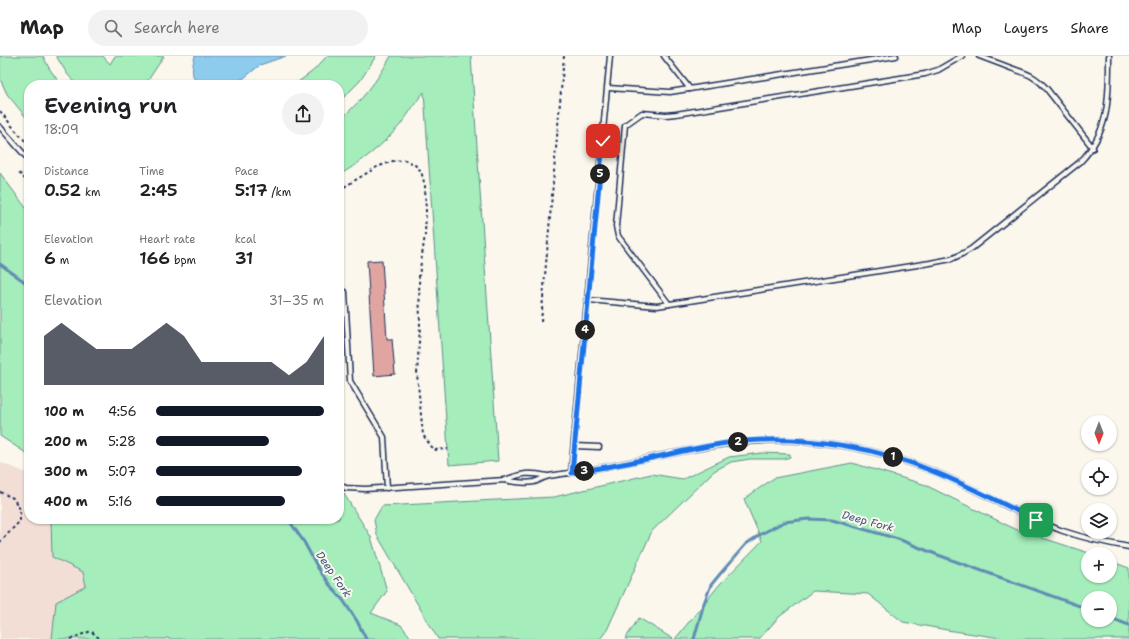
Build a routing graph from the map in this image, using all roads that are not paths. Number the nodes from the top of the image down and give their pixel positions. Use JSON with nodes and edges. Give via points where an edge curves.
{"nodes":[{"id":1,"x":610,"y":56,"type":"edge"},
{"id":2,"x":664,"y":56,"type":"edge"},
{"id":3,"x":896,"y":56,"type":"edge"},
{"id":4,"x":962,"y":56,"type":"edge"},
{"id":5,"x":979,"y":56,"type":"edge"},
{"id":6,"x":1109,"y":56,"type":"edge"},
{"id":7,"x":608,"y":88,"type":"junction"},
{"id":8,"x":690,"y":89,"type":"junction"},
{"id":9,"x":0,"y":127,"type":"edge"},
{"id":10,"x":1093,"y":148,"type":"junction"},
{"id":11,"x":24,"y":154,"type":"edge"},
{"id":12,"x":344,"y":292,"type":"edge"},
{"id":13,"x":588,"y":300,"type":"junction"},
{"id":14,"x":669,"y":304,"type":"junction"},
{"id":15,"x":574,"y":446,"type":"junction"},
{"id":16,"x":599,"y":447,"type":"dead end"},
{"id":17,"x":572,"y":473,"type":"junction"},
{"id":18,"x":547,"y":476,"type":"junction"},
{"id":19,"x":505,"y":480,"type":"junction"},
{"id":20,"x":344,"y":487,"type":"edge"},
{"id":21,"x":387,"y":488,"type":"junction"},
{"id":22,"x":1129,"y":546,"type":"edge"}],
"edges":[{"from":1,"to":7,"type":"lane"},
{"from":2,"to":8,"type":"lane"},
{"from":3,"to":8,"type":"lane"},
{"from":4,"to":14,"type":"lane","via":[[938,70],[925,74],[676,114],[642,113],[625,125],[616,226],[618,236]]},
{"from":5,"to":10,"type":"lane","via":[[1038,79]]},
{"from":6,"to":10,"type":"lane","via":[[1106,116]]},
{"from":7,"to":8,"type":"lane","via":[[660,92]]},
{"from":7,"to":13,"type":"lane"},
{"from":9,"to":11,"type":"lane"},
{"from":10,"to":14,"type":"lane","via":[[1080,162],[960,255],[930,263]]},
{"from":12,"to":21,"type":"lane","via":[[350,381],[384,438]]},
{"from":13,"to":14,"type":"lane","via":[[653,307]]},
{"from":13,"to":15,"type":"lane"},
{"from":15,"to":16,"type":"lane"},
{"from":15,"to":17,"type":"lane"},
{"from":17,"to":18,"type":"lane"},
{"from":17,"to":22,"type":"lane","via":[[725,443],[780,440],[824,443],[868,450],[909,462],[1062,530]]},
{"from":18,"to":19,"type":"lane","via":[[531,473]]},
{"from":18,"to":19,"type":"lane","via":[[533,482]]},
{"from":19,"to":21,"type":"lane"},
{"from":20,"to":21,"type":"lane"}]}
